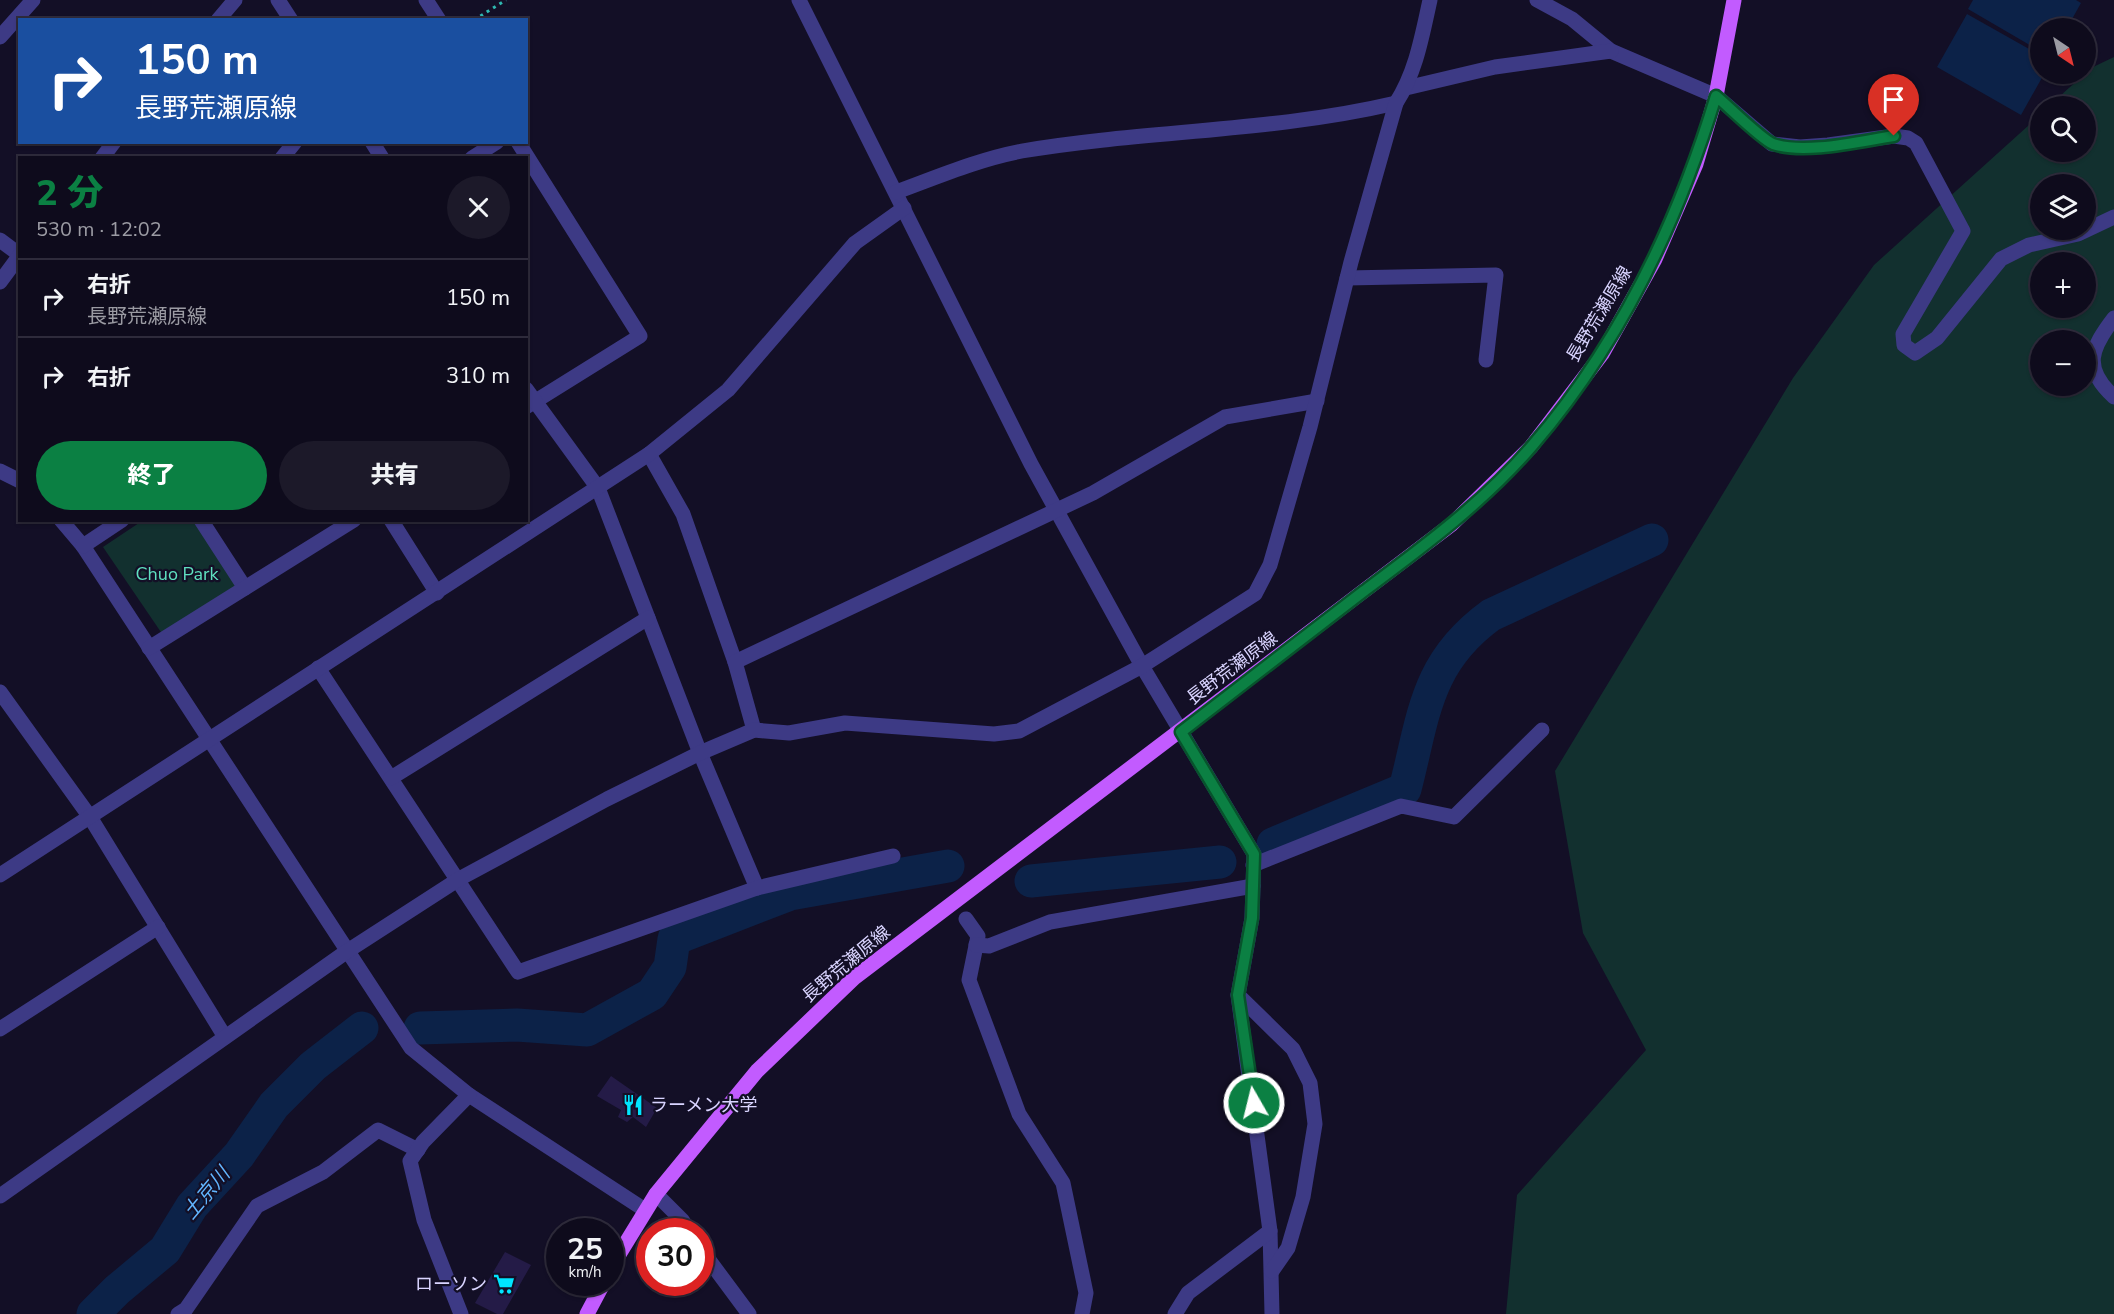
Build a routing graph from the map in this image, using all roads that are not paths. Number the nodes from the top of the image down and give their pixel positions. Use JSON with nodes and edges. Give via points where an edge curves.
{"nodes":[{"id":1,"x":33,"y":0,"type":"edge"},
{"id":2,"x":235,"y":0,"type":"edge"},
{"id":3,"x":278,"y":0,"type":"edge"},
{"id":4,"x":426,"y":0,"type":"edge"},
{"id":5,"x":799,"y":0,"type":"edge"},
{"id":6,"x":1430,"y":0,"type":"edge"},
{"id":7,"x":1537,"y":0,"type":"edge"},
{"id":8,"x":1734,"y":0,"type":"edge"},
{"id":9,"x":220,"y":18,"type":"edge"},
{"id":10,"x":290,"y":18,"type":"edge"},
{"id":11,"x":438,"y":18,"type":"edge"},
{"id":12,"x":0,"y":38,"type":"edge"},
{"id":13,"x":1611,"y":51,"type":"junction"},
{"id":14,"x":1406,"y":88,"type":"junction"},
{"id":15,"x":1716,"y":96,"type":"junction"},
{"id":16,"x":1396,"y":103,"type":"junction"},
{"id":17,"x":294,"y":144,"type":"edge"},
{"id":18,"x":494,"y":144,"type":"edge"},
{"id":19,"x":284,"y":156,"type":"edge"},
{"id":20,"x":475,"y":156,"type":"edge"},
{"id":21,"x":528,"y":158,"type":"edge"},
{"id":22,"x":896,"y":192,"type":"junction"},
{"id":23,"x":904,"y":208,"type":"junction"},
{"id":24,"x":2114,"y":217,"type":"edge"},
{"id":25,"x":0,"y":240,"type":"edge"},
{"id":26,"x":18,"y":254,"type":"edge"},
{"id":27,"x":18,"y":258,"type":"edge"},
{"id":28,"x":1347,"y":278,"type":"junction"},
{"id":29,"x":0,"y":282,"type":"edge"},
{"id":30,"x":2114,"y":318,"type":"edge"},
{"id":31,"x":1486,"y":360,"type":"dead end"},
{"id":32,"x":2114,"y":397,"type":"edge"},
{"id":33,"x":529,"y":399,"type":"edge"},
{"id":34,"x":1317,"y":401,"type":"junction"},
{"id":35,"x":649,"y":454,"type":"junction"},
{"id":36,"x":0,"y":471,"type":"edge"},
{"id":37,"x":18,"y":480,"type":"edge"},
{"id":38,"x":598,"y":488,"type":"junction"},
{"id":39,"x":1056,"y":510,"type":"junction"},
{"id":40,"x":63,"y":522,"type":"edge"},
{"id":41,"x":119,"y":522,"type":"edge"},
{"id":42,"x":202,"y":522,"type":"edge"},
{"id":43,"x":351,"y":522,"type":"edge"},
{"id":44,"x":392,"y":522,"type":"edge"},
{"id":45,"x":83,"y":546,"type":"junction"},
{"id":46,"x":245,"y":588,"type":"junction"},
{"id":47,"x":436,"y":593,"type":"junction"},
{"id":48,"x":648,"y":618,"type":"junction"},
{"id":49,"x":149,"y":648,"type":"junction"},
{"id":50,"x":735,"y":662,"type":"junction"},
{"id":51,"x":1142,"y":666,"type":"junction"},
{"id":52,"x":318,"y":668,"type":"junction"},
{"id":53,"x":2,"y":701,"type":"edge"},
{"id":54,"x":754,"y":730,"type":"junction"},
{"id":55,"x":1542,"y":730,"type":"dead end"},
{"id":56,"x":1181,"y":732,"type":"junction"},
{"id":57,"x":208,"y":739,"type":"junction"},
{"id":58,"x":700,"y":753,"type":"junction"},
{"id":59,"x":391,"y":778,"type":"junction"},
{"id":60,"x":90,"y":817,"type":"junction"},
{"id":61,"x":892,"y":856,"type":"dead end"},
{"id":62,"x":1253,"y":865,"type":"junction"},
{"id":63,"x":0,"y":875,"type":"edge"},
{"id":64,"x":459,"y":879,"type":"junction"},
{"id":65,"x":1253,"y":886,"type":"junction"},
{"id":66,"x":757,"y":888,"type":"junction"},
{"id":67,"x":966,"y":919,"type":"dead end"},
{"id":68,"x":158,"y":927,"type":"junction"},
{"id":69,"x":976,"y":945,"type":"junction"},
{"id":70,"x":346,"y":952,"type":"junction"},
{"id":71,"x":1238,"y":995,"type":"junction"},
{"id":72,"x":0,"y":1029,"type":"edge"},
{"id":73,"x":225,"y":1037,"type":"junction"},
{"id":74,"x":469,"y":1095,"type":"junction"},
{"id":75,"x":418,"y":1149,"type":"junction"},
{"id":76,"x":656,"y":1194,"type":"junction"},
{"id":77,"x":0,"y":1196,"type":"edge"},
{"id":78,"x":645,"y":1210,"type":"junction"},
{"id":79,"x":680,"y":1218,"type":"edge"},
{"id":80,"x":1270,"y":1231,"type":"junction"},
{"id":81,"x":624,"y":1245,"type":"edge"},
{"id":82,"x":714,"y":1267,"type":"edge"},
{"id":83,"x":1272,"y":1271,"type":"junction"},
{"id":84,"x":597,"y":1296,"type":"edge"},
{"id":85,"x":178,"y":1314,"type":"edge"},
{"id":86,"x":461,"y":1314,"type":"edge"},
{"id":87,"x":587,"y":1314,"type":"edge"},
{"id":88,"x":749,"y":1314,"type":"edge"},
{"id":89,"x":1082,"y":1314,"type":"edge"},
{"id":90,"x":1175,"y":1314,"type":"edge"},
{"id":91,"x":1272,"y":1314,"type":"edge"}],
"edges":[{"from":1,"to":12,"type":"street"},
{"from":2,"to":9,"type":"street"},
{"from":3,"to":10,"type":"street"},
{"from":4,"to":11,"type":"street"},
{"from":5,"to":22,"type":"street"},
{"from":6,"to":14,"type":"street"},
{"from":7,"to":13,"type":"street","via":[[1572,19]]},
{"from":8,"to":15,"type":"main road","name":"長野荒瀬原線"},
{"from":13,"to":14,"type":"street","via":[[1495,67]]},
{"from":13,"to":15,"type":"street"},
{"from":14,"to":16,"type":"street"},
{"from":15,"to":24,"type":"street","via":[[1772,144],[1828,146],[1894,136],[1916,143],[1962,231],[1903,334],[1904,345],[1915,353],[1937,338],[2001,259],[2029,245],[2078,234]]},
{"from":15,"to":56,"type":"main road","name":"長野荒瀬原線","via":[[1696,164],[1655,260],[1602,354],[1532,447],[1452,524]]},
{"from":16,"to":22,"type":"street","via":[[1341,116],[1021,151]]},
{"from":16,"to":28,"type":"street"},
{"from":17,"to":19,"type":"street"},
{"from":18,"to":20,"type":"street"},
{"from":21,"to":33,"type":"street","via":[[640,336]]},
{"from":22,"to":23,"type":"street"},
{"from":23,"to":35,"type":"street","via":[[855,243],[728,390]]},
{"from":23,"to":39,"type":"street"},
{"from":25,"to":26,"type":"street"},
{"from":27,"to":29,"type":"street"},
{"from":28,"to":31,"type":"street","via":[[1496,275]]},
{"from":28,"to":34,"type":"street"},
{"from":30,"to":32,"type":"street","via":[[2096,342],[2093,368],[2103,387]]},
{"from":33,"to":38,"type":"street"},
{"from":34,"to":39,"type":"street","via":[[1225,417],[1094,493]]},
{"from":34,"to":51,"type":"street","via":[[1270,565],[1255,594]]},
{"from":35,"to":38,"type":"street"},
{"from":35,"to":50,"type":"street","via":[[682,514]]},
{"from":36,"to":37,"type":"street"},
{"from":38,"to":47,"type":"street"},
{"from":38,"to":48,"type":"street"},
{"from":39,"to":50,"type":"street"},
{"from":39,"to":51,"type":"street"},
{"from":40,"to":45,"type":"street"},
{"from":41,"to":45,"type":"street"},
{"from":42,"to":46,"type":"street"},
{"from":43,"to":46,"type":"street"},
{"from":44,"to":47,"type":"street"},
{"from":45,"to":49,"type":"street"},
{"from":46,"to":49,"type":"street"},
{"from":47,"to":52,"type":"street"},
{"from":48,"to":58,"type":"street"},
{"from":48,"to":59,"type":"street"},
{"from":49,"to":57,"type":"street"},
{"from":50,"to":54,"type":"street"},
{"from":51,"to":54,"type":"street","via":[[1019,731],[994,734],[845,723],[789,733]]},
{"from":51,"to":56,"type":"street"},
{"from":52,"to":57,"type":"street"},
{"from":52,"to":59,"type":"street"},
{"from":53,"to":60,"type":"street"},
{"from":54,"to":58,"type":"street"},
{"from":55,"to":62,"type":"street","via":[[1454,817],[1401,806]]},
{"from":56,"to":62,"type":"street","via":[[1254,854]]},
{"from":56,"to":76,"type":"main road","name":"長野荒瀬原線","via":[[854,978],[757,1071]]},
{"from":57,"to":60,"type":"street"},
{"from":57,"to":70,"type":"street"},
{"from":58,"to":64,"type":"street"},
{"from":58,"to":66,"type":"street"},
{"from":59,"to":64,"type":"street"},
{"from":60,"to":63,"type":"street"},
{"from":60,"to":68,"type":"street"},
{"from":61,"to":66,"type":"street"},
{"from":62,"to":65,"type":"street"},
{"from":64,"to":66,"type":"street","via":[[519,972]]},
{"from":64,"to":70,"type":"street"},
{"from":65,"to":69,"type":"street","via":[[1050,922],[989,946]]},
{"from":65,"to":71,"type":"street","via":[[1252,918]]},
{"from":67,"to":69,"type":"street","via":[[978,936]]},
{"from":68,"to":72,"type":"street"},
{"from":68,"to":73,"type":"street"},
{"from":69,"to":89,"type":"street","via":[[969,980],[1019,1114],[1063,1183],[1086,1293]]},
{"from":70,"to":73,"type":"street"},
{"from":70,"to":74,"type":"street","via":[[411,1048]]},
{"from":71,"to":80,"type":"street"},
{"from":71,"to":83,"type":"street","via":[[1293,1049],[1310,1083],[1315,1124],[1303,1197],[1288,1248]]},
{"from":73,"to":77,"type":"street"},
{"from":74,"to":75,"type":"street"},
{"from":74,"to":78,"type":"street"},
{"from":75,"to":85,"type":"street","via":[[378,1130],[323,1172],[257,1206],[186,1309]]},
{"from":75,"to":86,"type":"street","via":[[410,1161],[424,1220]]},
{"from":76,"to":78,"type":"main road","name":"長野荒瀬原線"},
{"from":76,"to":79,"type":"street"},
{"from":78,"to":81,"type":"main road","name":"長野荒瀬原線"},
{"from":80,"to":83,"type":"street"},
{"from":80,"to":90,"type":"street","via":[[1188,1293]]},
{"from":82,"to":88,"type":"street"},
{"from":83,"to":91,"type":"street"},
{"from":84,"to":87,"type":"main road"}]}
